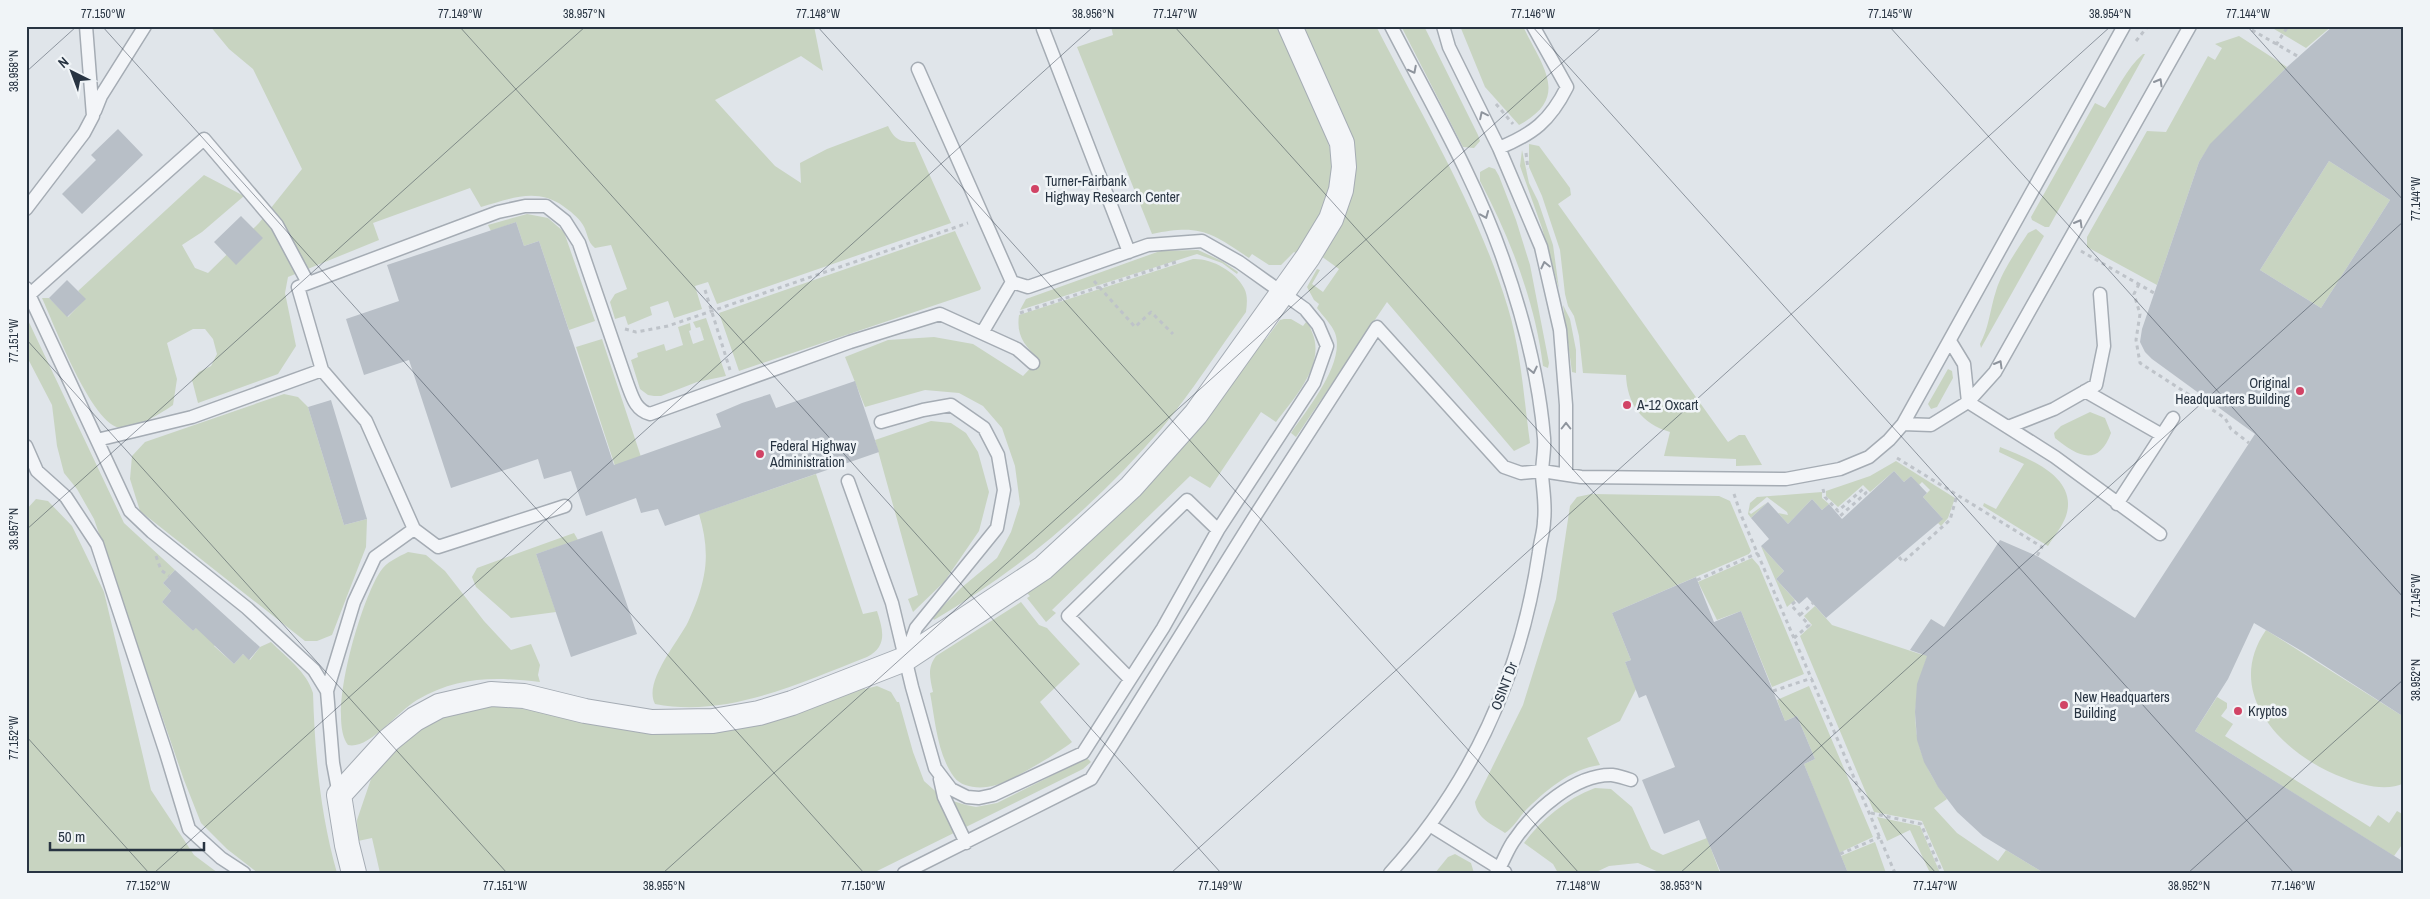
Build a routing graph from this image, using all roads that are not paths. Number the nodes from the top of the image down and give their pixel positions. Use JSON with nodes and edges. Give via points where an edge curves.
{"nodes":[{"id":1,"x":86,"y":26,"type":"edge"},
{"id":2,"x":145,"y":26,"type":"edge"},
{"id":3,"x":1290,"y":26,"type":"edge"},
{"id":4,"x":1391,"y":26,"type":"edge"},
{"id":5,"x":1438,"y":26,"type":"edge"},
{"id":6,"x":1443,"y":26,"type":"edge"},
{"id":7,"x":1533,"y":26,"type":"edge"},
{"id":8,"x":2124,"y":26,"type":"edge"},
{"id":9,"x":2190,"y":26,"type":"edge"},
{"id":10,"x":1043,"y":29,"type":"dead end"},
{"id":11,"x":1449,"y":47,"type":"junction"},
{"id":12,"x":918,"y":69,"type":"dead end"},
{"id":13,"x":93,"y":116,"type":"junction"},
{"id":14,"x":1499,"y":148,"type":"junction"},
{"id":15,"x":26,"y":210,"type":"edge"},
{"id":16,"x":1129,"y":252,"type":"junction"},
{"id":17,"x":1012,"y":282,"type":"junction"},
{"id":18,"x":308,"y":283,"type":"junction"},
{"id":19,"x":28,"y":291,"type":"edge"},
{"id":20,"x":1282,"y":292,"type":"junction"},
{"id":21,"x":2100,"y":294,"type":"dead end"},
{"id":22,"x":982,"y":333,"type":"junction"},
{"id":23,"x":1950,"y":340,"type":"junction"},
{"id":24,"x":1033,"y":363,"type":"dead end"},
{"id":25,"x":322,"y":370,"type":"junction"},
{"id":26,"x":2085,"y":391,"type":"junction"},
{"id":27,"x":1968,"y":402,"type":"junction"},
{"id":28,"x":2173,"y":418,"type":"dead end"},
{"id":29,"x":881,"y":422,"type":"dead end"},
{"id":30,"x":1903,"y":424,"type":"junction"},
{"id":31,"x":2008,"y":427,"type":"junction"},
{"id":32,"x":2162,"y":435,"type":"junction"},
{"id":33,"x":97,"y":440,"type":"junction"},
{"id":34,"x":26,"y":446,"type":"edge"},
{"id":35,"x":1542,"y":471,"type":"junction"},
{"id":36,"x":1566,"y":474,"type":"junction"},
{"id":37,"x":848,"y":481,"type":"dead end"},
{"id":38,"x":2118,"y":504,"type":"junction"},
{"id":39,"x":565,"y":506,"type":"dead end"},
{"id":40,"x":414,"y":528,"type":"junction"},
{"id":41,"x":1218,"y":530,"type":"junction"},
{"id":42,"x":2160,"y":534,"type":"dead end"},
{"id":43,"x":905,"y":659,"type":"junction"},
{"id":44,"x":1130,"y":679,"type":"junction"},
{"id":45,"x":326,"y":692,"type":"junction"},
{"id":46,"x":940,"y":776,"type":"junction"},
{"id":47,"x":1630,"y":780,"type":"dead end"},
{"id":48,"x":339,"y":795,"type":"junction"},
{"id":49,"x":1431,"y":826,"type":"junction"},
{"id":50,"x":966,"y":844,"type":"junction"},
{"id":51,"x":1501,"y":871,"type":"edge"},
{"id":52,"x":244,"y":873,"type":"edge"},
{"id":53,"x":354,"y":873,"type":"edge"},
{"id":54,"x":904,"y":873,"type":"edge"},
{"id":55,"x":1390,"y":873,"type":"edge"}],
"edges":[{"from":1,"to":13,"type":"lane"},
{"from":2,"to":13,"type":"lane"},
{"from":3,"to":20,"type":"street","via":[[1342,143],[1344,167],[1341,190],[1331,219]]},
{"from":4,"to":35,"type":"lane","name":"OSINT Dr","one_way":true,"via":[[1480,202],[1503,258],[1522,318],[1535,377],[1544,439]]},
{"from":5,"to":11,"type":"lane"},
{"from":6,"to":11,"type":"lane"},
{"from":7,"to":14,"type":"lane","via":[[1567,87],[1539,128]]},
{"from":8,"to":23,"type":"lane"},
{"from":27,"to":9,"type":"lane","one_way":true,"via":[[1995,372]]},
{"from":10,"to":16,"type":"lane"},
{"from":14,"to":11,"type":"lane","one_way":true},
{"from":12,"to":17,"type":"lane"},
{"from":13,"to":15,"type":"lane","via":[[84,133]]},
{"from":36,"to":14,"type":"lane","one_way":true,"via":[[1566,405],[1560,330],[1541,248]]},
{"from":16,"to":17,"type":"lane","via":[[1028,287]]},
{"from":16,"to":20,"type":"lane","via":[[1148,245],[1202,241]]},
{"from":17,"to":22,"type":"lane"},
{"from":18,"to":19,"type":"lane","via":[[277,225],[204,139]]},
{"from":18,"to":22,"type":"lane","via":[[498,212],[525,206],[546,206],[565,221],[579,243],[635,404],[642,412],[650,414],[850,342],[940,314]]},
{"from":18,"to":25,"type":"lane","via":[[298,287]]},
{"from":19,"to":33,"type":"lane"},
{"from":20,"to":41,"type":"lane","via":[[1305,309],[1318,325],[1327,346],[1314,383]]},
{"from":20,"to":43,"type":"street","via":[[1196,414],[1131,487],[1043,568]]},
{"from":21,"to":26,"type":"lane","via":[[2104,346],[2096,385]]},
{"from":22,"to":24,"type":"lane","via":[[1017,349]]},
{"from":23,"to":27,"type":"lane","via":[[1964,364]]},
{"from":23,"to":30,"type":"lane"},
{"from":25,"to":33,"type":"lane","via":[[192,417]]},
{"from":25,"to":40,"type":"lane","via":[[366,421]]},
{"from":26,"to":31,"type":"lane","via":[[2054,409]]},
{"from":26,"to":32,"type":"lane"},
{"from":27,"to":30,"type":"lane","via":[[1931,425]]},
{"from":27,"to":31,"type":"lane"},
{"from":28,"to":32,"type":"lane"},
{"from":29,"to":43,"type":"lane","via":[[951,405],[984,428],[998,455],[1004,490],[997,528],[916,628]]},
{"from":30,"to":36,"type":"lane","via":[[1869,457],[1811,476],[1581,477]]},
{"from":31,"to":38,"type":"lane"},
{"from":32,"to":38,"type":"lane"},
{"from":33,"to":45,"type":"lane","via":[[130,510],[303,658]]},
{"from":34,"to":52,"type":"lane","via":[[37,471],[66,497],[97,544],[189,829],[221,858]]},
{"from":35,"to":36,"type":"lane"},
{"from":35,"to":49,"type":"lane","name":"OSINT Dr","via":[[1544,520],[1522,636],[1502,698]]},
{"from":35,"to":50,"type":"lane","via":[[1521,473],[1504,467],[1377,327],[1091,779]]},
{"from":37,"to":43,"type":"lane","via":[[892,603]]},
{"from":38,"to":42,"type":"lane"},
{"from":39,"to":40,"type":"lane","via":[[438,546]]},
{"from":40,"to":45,"type":"lane","via":[[374,557],[354,602]]},
{"from":41,"to":44,"type":"lane"},
{"from":41,"to":44,"type":"lane","via":[[1187,500],[1068,616]]},
{"from":43,"to":46,"type":"lane","via":[[930,758]]},
{"from":43,"to":48,"type":"street","via":[[792,703],[713,721],[668,723],[620,718],[524,696],[492,694],[461,699],[415,719],[389,740]]},
{"from":44,"to":46,"type":"lane","via":[[1083,753],[993,795],[979,798],[967,797],[951,789]]},
{"from":45,"to":48,"type":"lane"},
{"from":46,"to":50,"type":"lane","via":[[944,797]]},
{"from":47,"to":51,"type":"lane","via":[[1611,775],[1569,788],[1535,815],[1515,839]]},
{"from":48,"to":53,"type":"street","via":[[346,845]]},
{"from":49,"to":51,"type":"lane"},
{"from":49,"to":55,"type":"lane","name":"OSINT Dr"},
{"from":50,"to":54,"type":"lane"}]}
